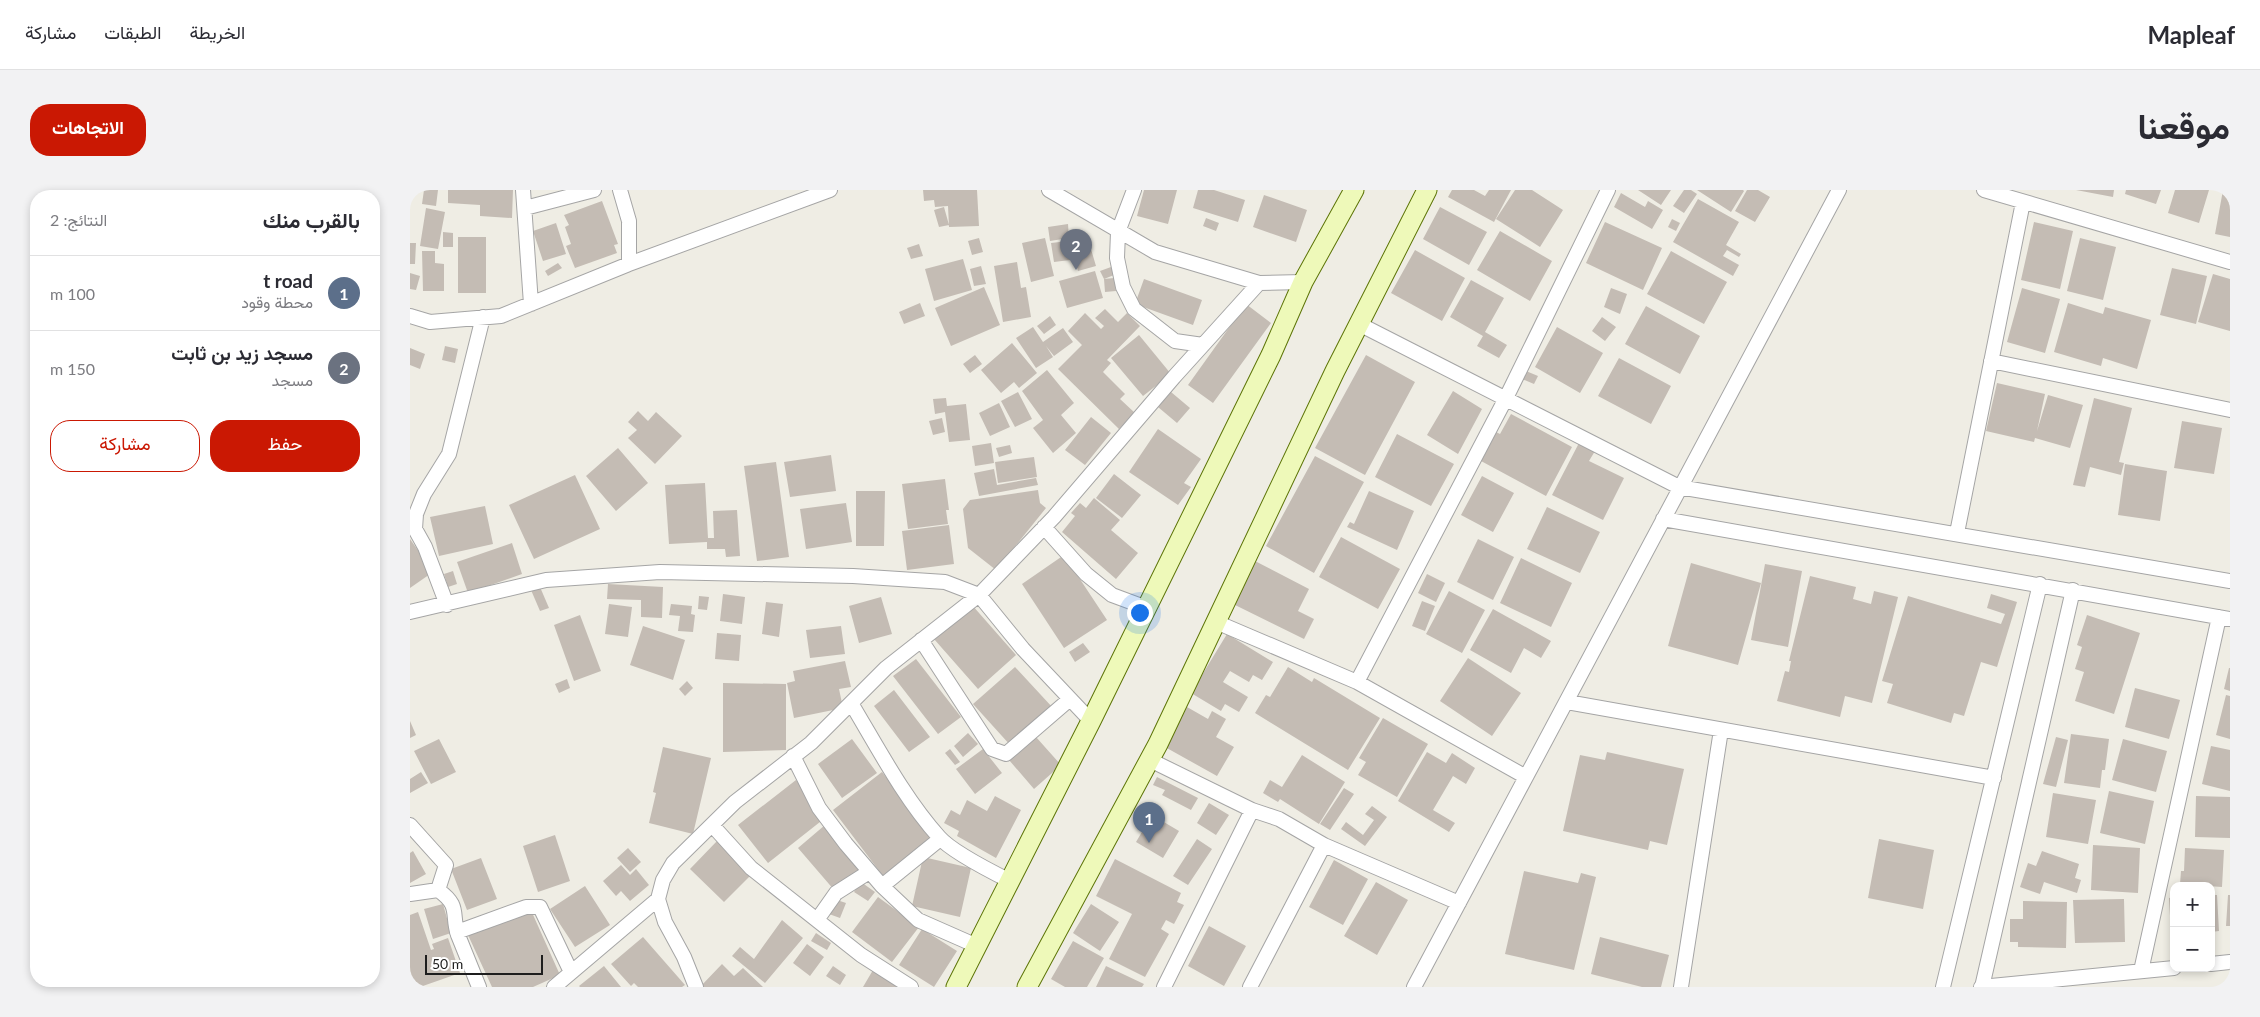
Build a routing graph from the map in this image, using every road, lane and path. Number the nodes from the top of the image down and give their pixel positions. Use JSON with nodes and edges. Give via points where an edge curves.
{"nodes":[{"id":1,"x":523,"y":190,"type":"edge"},
{"id":2,"x":594,"y":190,"type":"edge"},
{"id":3,"x":620,"y":190,"type":"edge"},
{"id":4,"x":830,"y":190,"type":"edge"},
{"id":5,"x":1049,"y":190,"type":"edge"},
{"id":6,"x":1134,"y":190,"type":"edge"},
{"id":7,"x":1354,"y":190,"type":"edge"},
{"id":8,"x":1427,"y":190,"type":"edge"},
{"id":9,"x":1608,"y":190,"type":"edge"},
{"id":10,"x":1838,"y":190,"type":"edge"},
{"id":11,"x":1984,"y":190,"type":"edge"},
{"id":12,"x":2023,"y":202,"type":"junction"},
{"id":13,"x":525,"y":208,"type":"junction"},
{"id":14,"x":1118,"y":232,"type":"junction"},
{"id":15,"x":2230,"y":262,"type":"edge"},
{"id":16,"x":630,"y":264,"type":"junction"},
{"id":17,"x":1303,"y":282,"type":"junction"},
{"id":18,"x":1260,"y":283,"type":"junction"},
{"id":19,"x":531,"y":304,"type":"junction"},
{"id":20,"x":410,"y":316,"type":"edge"},
{"id":21,"x":483,"y":317,"type":"junction"},
{"id":22,"x":1360,"y":324,"type":"junction"},
{"id":23,"x":1203,"y":345,"type":"junction"},
{"id":24,"x":1991,"y":361,"type":"junction"},
{"id":25,"x":1506,"y":398,"type":"junction"},
{"id":26,"x":2230,"y":410,"type":"edge"},
{"id":27,"x":1680,"y":487,"type":"junction"},
{"id":28,"x":413,"y":515,"type":"edge"},
{"id":29,"x":1663,"y":519,"type":"junction"},
{"id":30,"x":1044,"y":527,"type":"junction"},
{"id":31,"x":1957,"y":533,"type":"junction"},
{"id":32,"x":2230,"y":580,"type":"edge"},
{"id":33,"x":2040,"y":584,"type":"junction"},
{"id":34,"x":2073,"y":590,"type":"junction"},
{"id":35,"x":979,"y":595,"type":"junction"},
{"id":36,"x":448,"y":605,"type":"junction"},
{"id":37,"x":1147,"y":608,"type":"junction"},
{"id":38,"x":410,"y":612,"type":"edge"},
{"id":39,"x":2225,"y":618,"type":"edge"},
{"id":40,"x":1216,"y":622,"type":"junction"},
{"id":41,"x":921,"y":640,"type":"junction"},
{"id":42,"x":1358,"y":682,"type":"junction"},
{"id":43,"x":1070,"y":698,"type":"junction"},
{"id":44,"x":1567,"y":702,"type":"junction"},
{"id":45,"x":851,"y":703,"type":"junction"},
{"id":46,"x":1091,"y":721,"type":"junction"},
{"id":47,"x":1720,"y":730,"type":"junction"},
{"id":48,"x":793,"y":756,"type":"junction"},
{"id":49,"x":1150,"y":760,"type":"junction"},
{"id":50,"x":1526,"y":777,"type":"junction"},
{"id":51,"x":1994,"y":778,"type":"junction"},
{"id":52,"x":1252,"y":810,"type":"junction"},
{"id":53,"x":410,"y":825,"type":"edge"},
{"id":54,"x":712,"y":825,"type":"junction"},
{"id":55,"x":940,"y":839,"type":"junction"},
{"id":56,"x":1324,"y":845,"type":"junction"},
{"id":57,"x":869,"y":872,"type":"junction"},
{"id":58,"x":1010,"y":881,"type":"junction"},
{"id":59,"x":882,"y":886,"type":"junction"},
{"id":60,"x":438,"y":890,"type":"junction"},
{"id":61,"x":410,"y":894,"type":"edge"},
{"id":62,"x":658,"y":898,"type":"junction"},
{"id":63,"x":1459,"y":903,"type":"junction"},
{"id":64,"x":817,"y":920,"type":"junction"},
{"id":65,"x":457,"y":932,"type":"junction"},
{"id":66,"x":977,"y":946,"type":"junction"},
{"id":67,"x":2230,"y":962,"type":"edge"},
{"id":68,"x":2215,"y":964,"type":"edge"},
{"id":69,"x":2170,"y":968,"type":"edge"},
{"id":70,"x":2141,"y":971,"type":"junction"},
{"id":71,"x":571,"y":972,"type":"junction"},
{"id":72,"x":475,"y":986,"type":"edge"},
{"id":73,"x":554,"y":987,"type":"edge"},
{"id":74,"x":696,"y":987,"type":"edge"},
{"id":75,"x":911,"y":987,"type":"edge"},
{"id":76,"x":956,"y":987,"type":"edge"},
{"id":77,"x":1027,"y":987,"type":"edge"},
{"id":78,"x":1164,"y":987,"type":"edge"},
{"id":79,"x":1250,"y":987,"type":"edge"},
{"id":80,"x":1414,"y":987,"type":"edge"},
{"id":81,"x":1681,"y":987,"type":"edge"},
{"id":82,"x":1943,"y":987,"type":"edge"},
{"id":83,"x":1981,"y":987,"type":"edge"}],
"edges":[{"from":1,"to":13,"type":"street"},
{"from":2,"to":13,"type":"street"},
{"from":3,"to":16,"type":"street","via":[[629,221]]},
{"from":4,"to":16,"type":"street"},
{"from":5,"to":14,"type":"street"},
{"from":6,"to":14,"type":"street"},
{"from":7,"to":17,"type":"street"},
{"from":8,"to":22,"type":"street"},
{"from":9,"to":25,"type":"street"},
{"from":10,"to":27,"type":"street"},
{"from":11,"to":12,"type":"street"},
{"from":12,"to":15,"type":"street"},
{"from":12,"to":24,"type":"street"},
{"from":13,"to":19,"type":"street"},
{"from":14,"to":18,"type":"street","via":[[1155,252]]},
{"from":14,"to":23,"type":"street","via":[[1117,258],[1123,287],[1134,309],[1175,340]]},
{"from":16,"to":19,"type":"street"},
{"from":17,"to":18,"type":"street"},
{"from":17,"to":37,"type":"street","via":[[1271,355]]},
{"from":18,"to":23,"type":"street"},
{"from":19,"to":21,"type":"street","via":[[501,316]]},
{"from":20,"to":21,"type":"street","via":[[430,322]]},
{"from":21,"to":28,"type":"street","via":[[449,454]]},
{"from":22,"to":25,"type":"street"},
{"from":22,"to":40,"type":"street"},
{"from":23,"to":30,"type":"street"},
{"from":24,"to":26,"type":"street"},
{"from":24,"to":31,"type":"street"},
{"from":25,"to":27,"type":"street"},
{"from":25,"to":42,"type":"street"},
{"from":27,"to":29,"type":"street"},
{"from":27,"to":31,"type":"street"},
{"from":28,"to":36,"type":"street","via":[[415,529]]},
{"from":29,"to":33,"type":"street"},
{"from":29,"to":44,"type":"street"},
{"from":30,"to":35,"type":"street"},
{"from":30,"to":37,"type":"street","via":[[1086,574],[1112,595]]},
{"from":31,"to":32,"type":"street"},
{"from":33,"to":34,"type":"street"},
{"from":33,"to":51,"type":"street"},
{"from":34,"to":39,"type":"street"},
{"from":34,"to":83,"type":"street"},
{"from":35,"to":36,"type":"street","via":[[945,582],[853,576],[660,572],[546,580]]},
{"from":35,"to":41,"type":"street"},
{"from":35,"to":43,"type":"street","via":[[1023,649]]},
{"from":36,"to":38,"type":"street"},
{"from":37,"to":46,"type":"street"},
{"from":39,"to":70,"type":"street"},
{"from":40,"to":42,"type":"street"},
{"from":40,"to":49,"type":"street"},
{"from":41,"to":43,"type":"street","via":[[992,749],[1006,754]]},
{"from":41,"to":45,"type":"street","via":[[886,668]]},
{"from":42,"to":50,"type":"street"},
{"from":43,"to":46,"type":"street"},
{"from":44,"to":47,"type":"street"},
{"from":44,"to":50,"type":"street"},
{"from":45,"to":48,"type":"street","via":[[811,743]]},
{"from":45,"to":55,"type":"street","via":[[910,798]]},
{"from":46,"to":58,"type":"street"},
{"from":47,"to":51,"type":"street"},
{"from":47,"to":81,"type":"street"},
{"from":48,"to":54,"type":"street","via":[[735,802]]},
{"from":48,"to":57,"type":"street","via":[[819,808]]},
{"from":49,"to":52,"type":"street"},
{"from":49,"to":77,"type":"street"},
{"from":50,"to":63,"type":"street"},
{"from":51,"to":82,"type":"street"},
{"from":52,"to":56,"type":"street","via":[[1279,819]]},
{"from":52,"to":78,"type":"street"},
{"from":53,"to":60,"type":"street","via":[[446,865]]},
{"from":54,"to":62,"type":"street","via":[[673,863],[662,880]]},
{"from":54,"to":64,"type":"street","via":[[751,868]]},
{"from":55,"to":58,"type":"street"},
{"from":55,"to":59,"type":"street"},
{"from":56,"to":63,"type":"street"},
{"from":56,"to":79,"type":"street"},
{"from":57,"to":59,"type":"street"},
{"from":57,"to":64,"type":"street","via":[[836,892]]},
{"from":58,"to":66,"type":"street"},
{"from":59,"to":66,"type":"street","via":[[918,920]]},
{"from":60,"to":61,"type":"street"},
{"from":60,"to":65,"type":"street","via":[[448,897],[456,912]]},
{"from":62,"to":71,"type":"street"},
{"from":62,"to":74,"type":"street","via":[[665,922]]},
{"from":63,"to":80,"type":"street"},
{"from":64,"to":75,"type":"street","via":[[861,955]]},
{"from":65,"to":71,"type":"street","via":[[526,907],[540,907]]},
{"from":65,"to":72,"type":"street"},
{"from":66,"to":76,"type":"street"},
{"from":67,"to":68,"type":"street"},
{"from":69,"to":70,"type":"street"},
{"from":70,"to":83,"type":"street"},
{"from":71,"to":73,"type":"street"}]}
